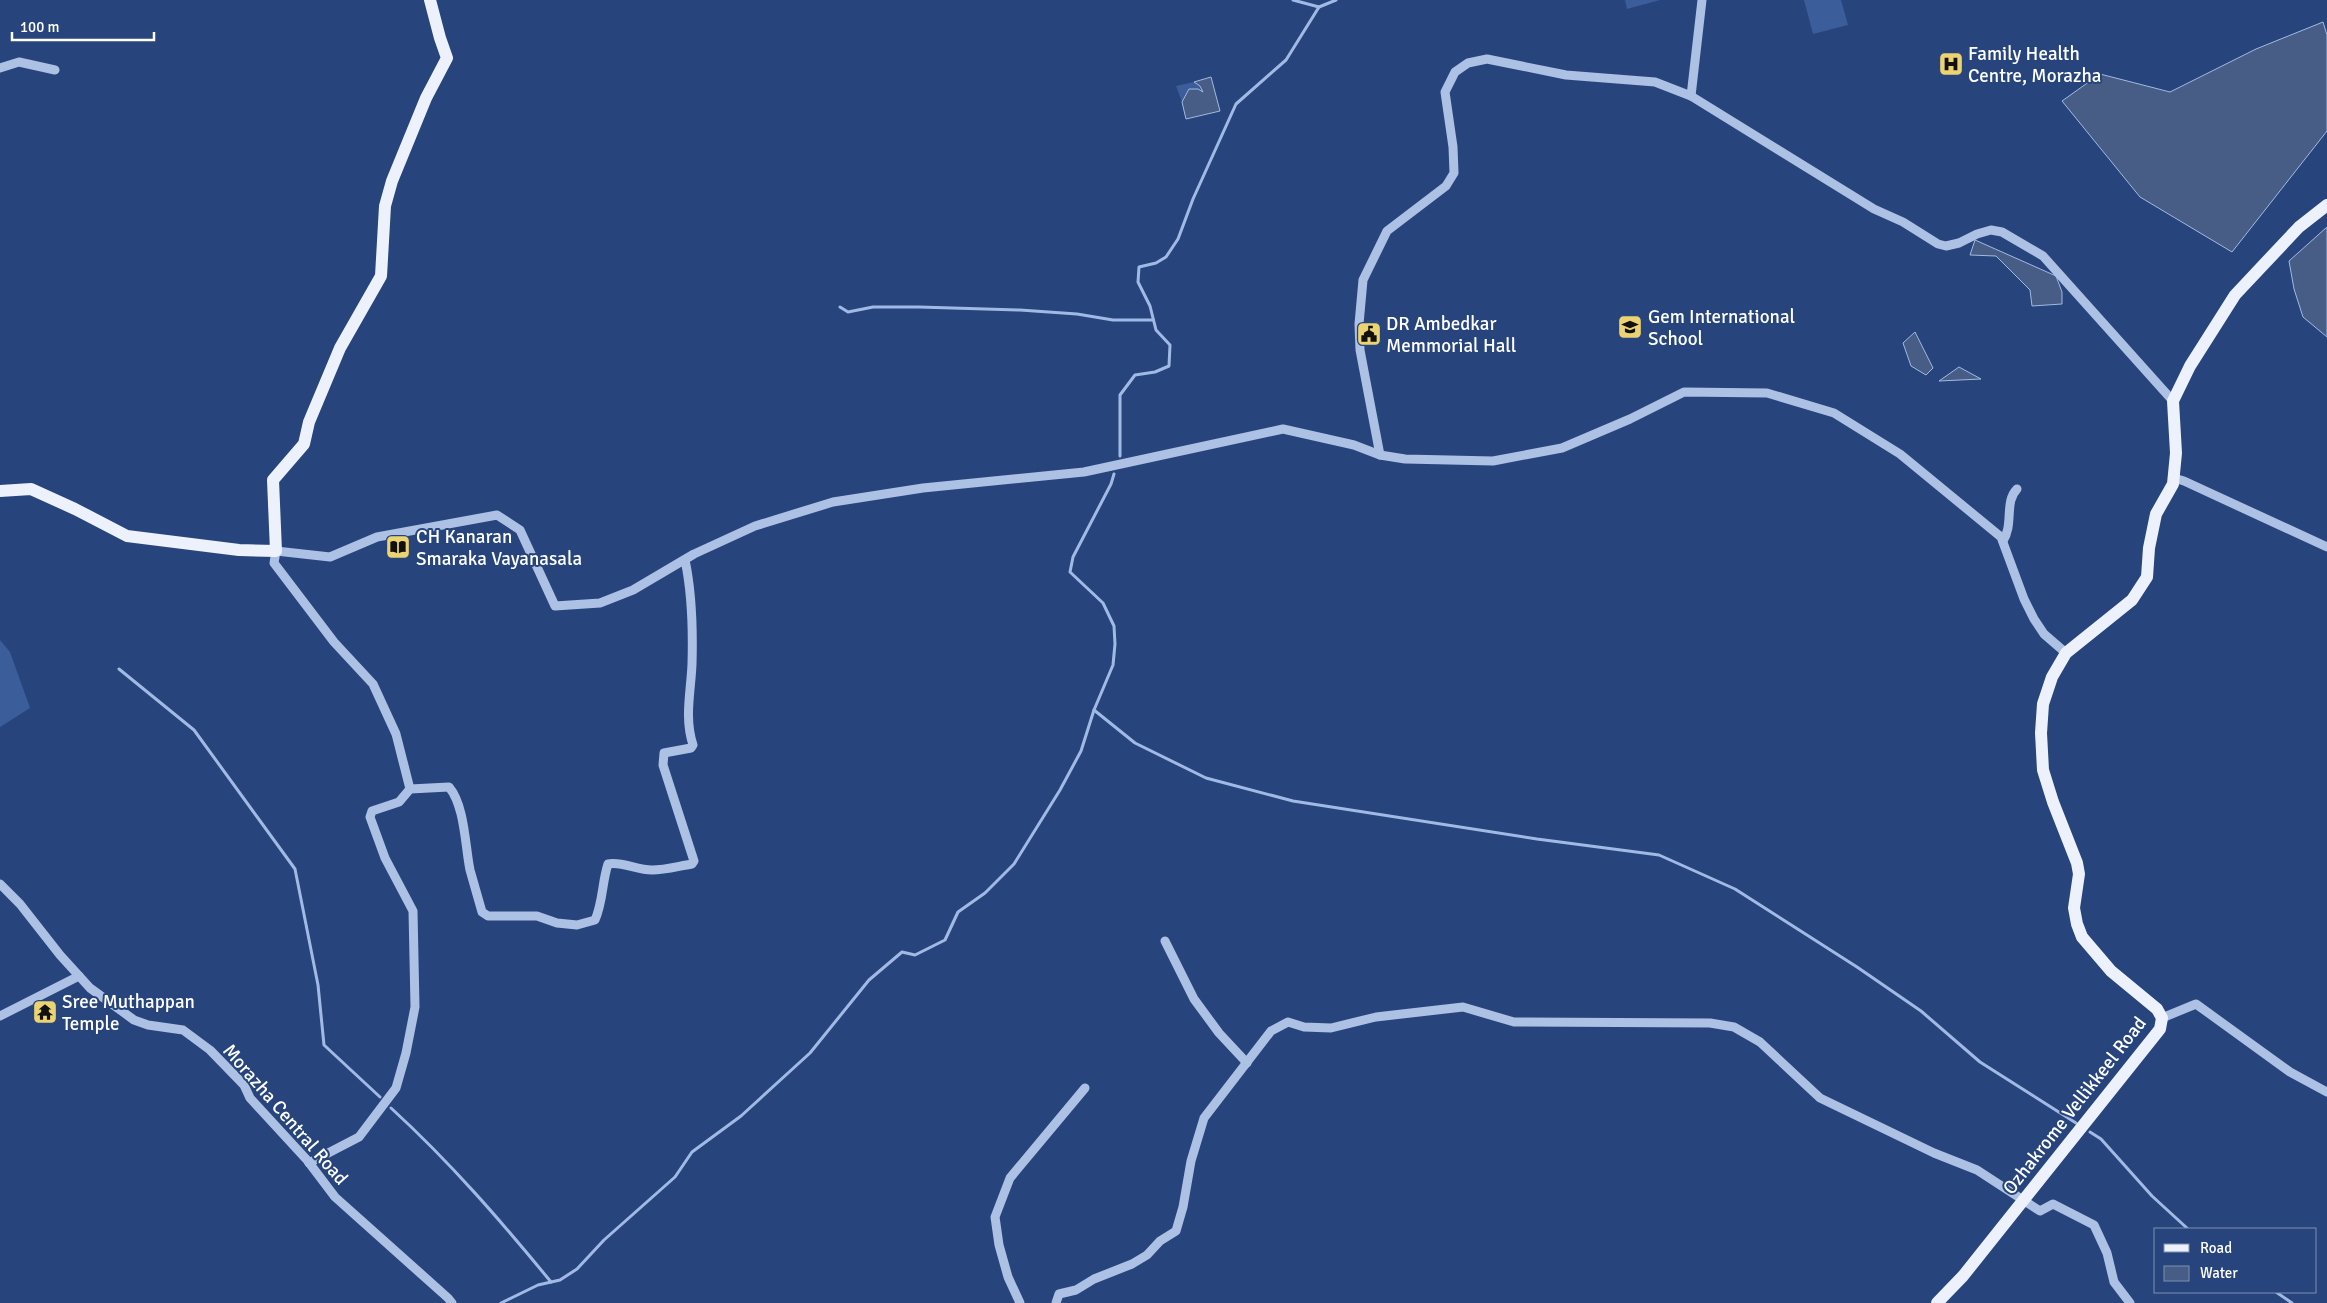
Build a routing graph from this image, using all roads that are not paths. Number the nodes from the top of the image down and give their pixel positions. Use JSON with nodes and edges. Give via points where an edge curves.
{"nodes":[{"id":1,"x":430,"y":0,"type":"edge"},
{"id":2,"x":1702,"y":0,"type":"edge"},
{"id":3,"x":0,"y":68,"type":"edge"},
{"id":4,"x":55,"y":70,"type":"dead end"},
{"id":5,"x":1692,"y":96,"type":"junction"},
{"id":6,"x":2327,"y":206,"type":"edge"},
{"id":7,"x":2173,"y":401,"type":"junction"},
{"id":8,"x":1380,"y":454,"type":"junction"},
{"id":9,"x":2174,"y":478,"type":"junction"},
{"id":10,"x":2017,"y":489,"type":"dead end"},
{"id":11,"x":0,"y":491,"type":"edge"},
{"id":12,"x":2003,"y":541,"type":"junction"},
{"id":13,"x":2327,"y":548,"type":"edge"},
{"id":14,"x":276,"y":551,"type":"junction"},
{"id":15,"x":685,"y":560,"type":"junction"},
{"id":16,"x":2066,"y":653,"type":"junction"},
{"id":17,"x":410,"y":789,"type":"junction"},
{"id":18,"x":0,"y":884,"type":"edge"},
{"id":19,"x":1165,"y":941,"type":"dead end"},
{"id":20,"x":79,"y":976,"type":"junction"},
{"id":21,"x":0,"y":1016,"type":"edge"},
{"id":22,"x":2162,"y":1018,"type":"junction"},
{"id":23,"x":1247,"y":1062,"type":"junction"},
{"id":24,"x":1085,"y":1088,"type":"dead end"},
{"id":25,"x":2327,"y":1092,"type":"edge"},
{"id":26,"x":309,"y":1163,"type":"junction"},
{"id":27,"x":2024,"y":1200,"type":"junction"},
{"id":28,"x":452,"y":1303,"type":"edge"},
{"id":29,"x":1020,"y":1303,"type":"edge"},
{"id":30,"x":1056,"y":1303,"type":"edge"},
{"id":31,"x":1936,"y":1303,"type":"edge"},
{"id":32,"x":2130,"y":1303,"type":"edge"}],
"edges":[{"from":1,"to":14,"type":"main road","via":[[447,58],[426,98],[392,181],[386,206],[381,276],[340,348],[309,422],[304,444],[273,480]]},
{"from":2,"to":5,"type":"street"},
{"from":3,"to":4,"type":"street","via":[[19,62]]},
{"from":5,"to":7,"type":"street","via":[[1874,209],[1903,222],[1938,244],[1959,243],[1991,230],[2002,232],[2042,256]]},
{"from":5,"to":8,"type":"street","via":[[1655,82],[1566,75],[1487,59],[1468,63],[1455,72],[1445,92],[1454,147],[1454,173],[1446,186],[1386,231],[1363,280],[1358,324],[1360,350]]},
{"from":6,"to":7,"type":"main road","name":"Ozhakrome Vellikkeel Road","via":[[2299,227],[2235,295],[2190,366]]},
{"from":7,"to":9,"type":"main road","name":"Ozhakrome Vellikkeel Road"},
{"from":8,"to":12,"type":"street","via":[[1404,460],[1494,462],[1562,448],[1684,392],[1767,393],[1834,413],[1900,454]]},
{"from":8,"to":15,"type":"street","via":[[1283,429],[1084,472],[924,488],[833,502],[754,526]]},
{"from":9,"to":13,"type":"street"},
{"from":9,"to":16,"type":"main road","name":"Ozhakrome Vellikkeel Road","via":[[2156,514],[2147,577],[2132,600]]},
{"from":10,"to":12,"type":"street","via":[[2010,500],[2010,525]]},
{"from":11,"to":14,"type":"main road","via":[[31,489],[127,536],[239,550]]},
{"from":12,"to":16,"type":"street","via":[[2034,619],[2044,634]]},
{"from":14,"to":15,"type":"street","via":[[330,557],[377,537],[497,515],[520,530],[555,606],[600,603],[633,590]]},
{"from":14,"to":17,"type":"street","via":[[274,563],[334,642],[373,684],[396,734]]},
{"from":15,"to":17,"type":"street","via":[[691,588],[692,664],[688,709],[693,745],[664,753],[664,765],[689,840],[692,864],[653,870],[631,868],[616,862],[608,864],[595,920],[577,925],[536,916],[488,916],[482,912],[470,869],[465,833],[454,794],[449,787]]},
{"from":16,"to":22,"type":"main road","name":"Ozhakrome Vellikkeel Road","via":[[2052,677],[2043,704],[2041,733],[2044,770],[2053,802],[2078,863],[2074,908],[2077,924],[2082,937],[2111,970],[2148,999]]},
{"from":17,"to":26,"type":"street","via":[[398,802],[372,811],[370,818],[385,858],[412,911],[415,1007],[406,1053],[396,1088],[358,1137]]},
{"from":18,"to":20,"type":"street","name":"Morazha Central Road"},
{"from":19,"to":23,"type":"street","via":[[1194,999],[1219,1033]]},
{"from":20,"to":21,"type":"street"},
{"from":20,"to":26,"type":"street","name":"Morazha Central Road","via":[[134,1020],[183,1030],[210,1050],[244,1084],[250,1098]]},
{"from":22,"to":25,"type":"street","via":[[2196,1004],[2290,1072]]},
{"from":22,"to":27,"type":"main road","name":"Ozhakrome Vellikkeel Road","via":[[2160,1029]]},
{"from":23,"to":27,"type":"street","via":[[1271,1031],[1288,1022],[1304,1027],[1331,1028],[1376,1017],[1463,1007],[1514,1022],[1710,1023],[1734,1027],[1760,1042],[1820,1098],[1977,1170]]},
{"from":23,"to":30,"type":"street","via":[[1204,1118],[1176,1231],[1147,1255],[1076,1290],[1060,1294]]},
{"from":24,"to":29,"type":"street","via":[[1010,1178],[995,1217],[1008,1277]]},
{"from":26,"to":28,"type":"street","name":"Morazha Central Road","via":[[335,1197]]},
{"from":27,"to":31,"type":"main road","name":"Ozhakrome Vellikkeel Road","via":[[1963,1276]]},
{"from":27,"to":32,"type":"street","via":[[2040,1211],[2052,1204],[2094,1225],[2107,1252],[2114,1282]]}]}
